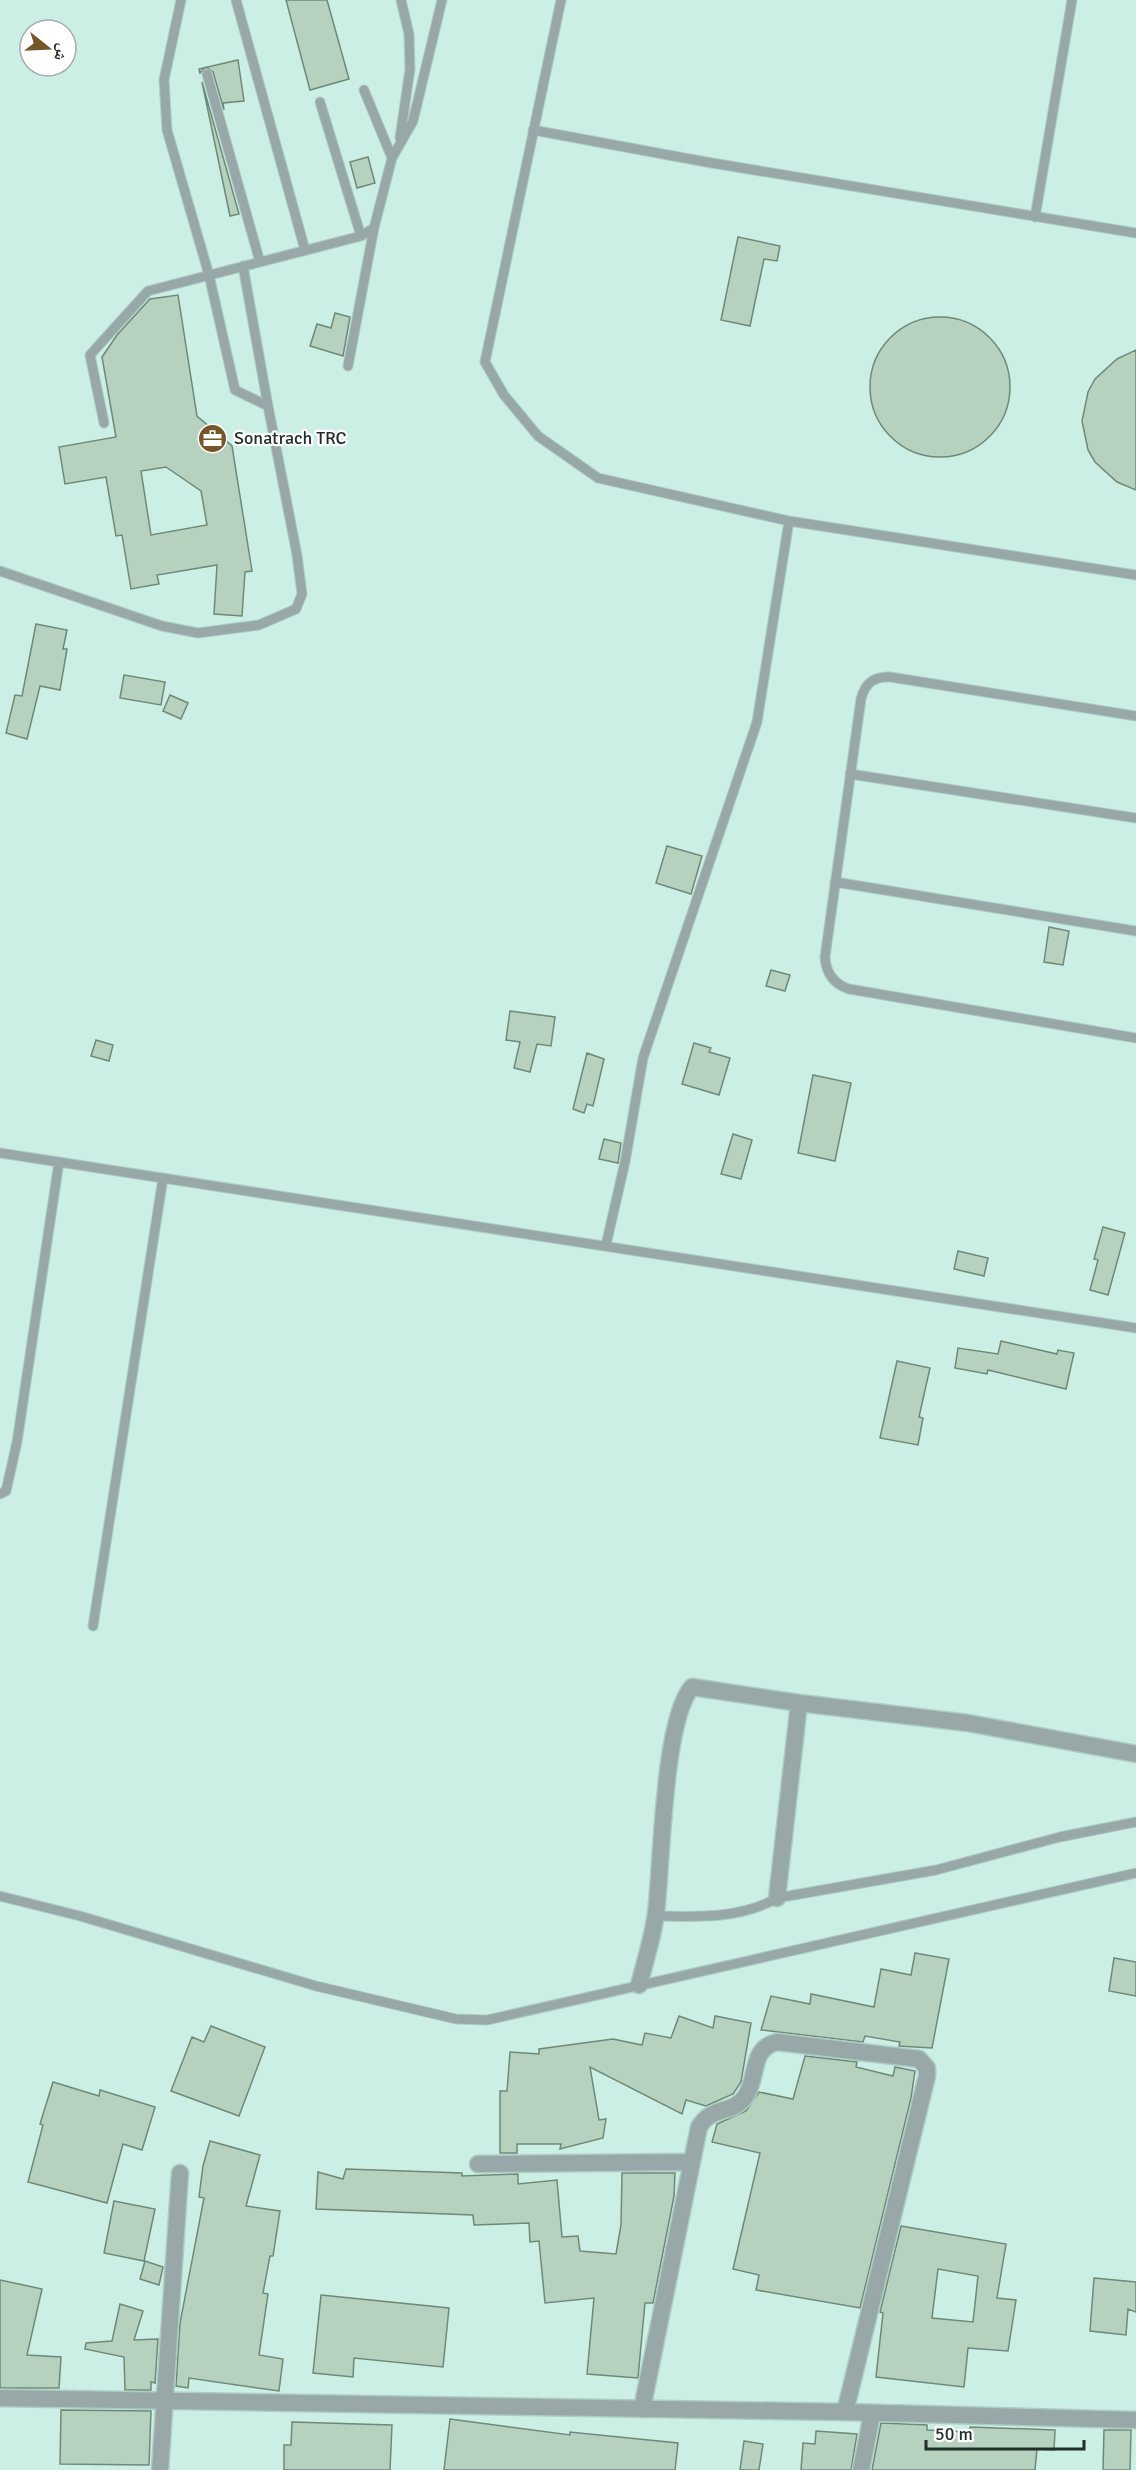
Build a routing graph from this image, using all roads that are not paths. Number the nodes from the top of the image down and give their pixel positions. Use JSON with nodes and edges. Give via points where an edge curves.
{"nodes":[{"id":1,"x":181,"y":0,"type":"edge"},
{"id":2,"x":236,"y":0,"type":"edge"},
{"id":3,"x":401,"y":0,"type":"edge"},
{"id":4,"x":442,"y":0,"type":"edge"},
{"id":5,"x":561,"y":0,"type":"edge"},
{"id":6,"x":1072,"y":0,"type":"edge"},
{"id":7,"x":207,"y":74,"type":"dead end"},
{"id":8,"x":364,"y":90,"type":"dead end"},
{"id":9,"x":320,"y":102,"type":"dead end"},
{"id":10,"x":533,"y":130,"type":"junction"},
{"id":11,"x":400,"y":141,"type":"junction"},
{"id":12,"x":392,"y":158,"type":"junction"},
{"id":13,"x":1035,"y":218,"type":"junction"},
{"id":14,"x":374,"y":228,"type":"junction"},
{"id":15,"x":1136,"y":233,"type":"edge"},
{"id":16,"x":362,"y":236,"type":"junction"},
{"id":17,"x":305,"y":250,"type":"junction"},
{"id":18,"x":260,"y":262,"type":"junction"},
{"id":19,"x":243,"y":266,"type":"junction"},
{"id":20,"x":209,"y":275,"type":"junction"},
{"id":21,"x":348,"y":366,"type":"dead end"},
{"id":22,"x":268,"y":406,"type":"junction"},
{"id":23,"x":104,"y":423,"type":"dead end"},
{"id":24,"x":789,"y":521,"type":"junction"},
{"id":25,"x":0,"y":571,"type":"edge"},
{"id":26,"x":1136,"y":574,"type":"edge"},
{"id":27,"x":1136,"y":716,"type":"edge"},
{"id":28,"x":850,"y":774,"type":"junction"},
{"id":29,"x":1136,"y":818,"type":"edge"},
{"id":30,"x":835,"y":882,"type":"junction"},
{"id":31,"x":1136,"y":931,"type":"edge"},
{"id":32,"x":1136,"y":1038,"type":"edge"},
{"id":33,"x":0,"y":1154,"type":"edge"},
{"id":34,"x":59,"y":1162,"type":"junction"},
{"id":35,"x":163,"y":1178,"type":"junction"},
{"id":36,"x":606,"y":1245,"type":"junction"},
{"id":37,"x":1136,"y":1328,"type":"edge"},
{"id":38,"x":0,"y":1494,"type":"edge"},
{"id":39,"x":93,"y":1626,"type":"dead end"},
{"id":40,"x":799,"y":1703,"type":"junction"},
{"id":41,"x":1136,"y":1754,"type":"edge"},
{"id":42,"x":1136,"y":1822,"type":"edge"},
{"id":43,"x":1136,"y":1873,"type":"edge"},
{"id":44,"x":0,"y":1896,"type":"edge"},
{"id":45,"x":777,"y":1898,"type":"junction"},
{"id":46,"x":656,"y":1916,"type":"junction"},
{"id":47,"x":639,"y":1985,"type":"junction"},
{"id":48,"x":692,"y":2162,"type":"junction"},
{"id":49,"x":478,"y":2164,"type":"dead end"},
{"id":50,"x":180,"y":2173,"type":"dead end"},
{"id":51,"x":0,"y":2398,"type":"edge"},
{"id":52,"x":164,"y":2402,"type":"junction"},
{"id":53,"x":642,"y":2409,"type":"junction"},
{"id":54,"x":845,"y":2412,"type":"junction"},
{"id":55,"x":872,"y":2414,"type":"junction"},
{"id":56,"x":1136,"y":2420,"type":"edge"},
{"id":57,"x":160,"y":2470,"type":"edge"},
{"id":58,"x":861,"y":2470,"type":"edge"}],
"edges":[{"from":1,"to":20,"type":"lane","via":[[164,80],[167,130]]},
{"from":2,"to":17,"type":"lane"},
{"from":3,"to":11,"type":"lane","via":[[409,34],[410,69]]},
{"from":4,"to":11,"type":"lane","via":[[413,122]]},
{"from":5,"to":10,"type":"lane"},
{"from":6,"to":13,"type":"lane"},
{"from":7,"to":18,"type":"lane"},
{"from":8,"to":12,"type":"lane"},
{"from":9,"to":16,"type":"lane"},
{"from":10,"to":13,"type":"lane"},
{"from":10,"to":24,"type":"lane","via":[[485,362],[504,395],[538,436],[598,478]]},
{"from":11,"to":12,"type":"lane"},
{"from":12,"to":14,"type":"lane"},
{"from":13,"to":15,"type":"lane"},
{"from":14,"to":16,"type":"lane"},
{"from":14,"to":21,"type":"lane"},
{"from":16,"to":17,"type":"lane"},
{"from":17,"to":18,"type":"lane"},
{"from":18,"to":19,"type":"lane"},
{"from":19,"to":20,"type":"lane"},
{"from":19,"to":22,"type":"lane"},
{"from":20,"to":22,"type":"lane","via":[[235,390]]},
{"from":20,"to":23,"type":"lane","via":[[148,291],[90,355]]},
{"from":22,"to":25,"type":"lane","via":[[297,555],[302,594],[296,609],[259,625],[198,633],[162,626]]},
{"from":24,"to":26,"type":"lane"},
{"from":24,"to":36,"type":"lane","via":[[757,722],[643,1058]]},
{"from":27,"to":28,"type":"lane","via":[[882,676],[863,691]]},
{"from":28,"to":29,"type":"lane"},
{"from":28,"to":30,"type":"lane"},
{"from":30,"to":31,"type":"lane"},
{"from":30,"to":32,"type":"lane","via":[[825,965],[831,978],[843,987]]},
{"from":33,"to":34,"type":"lane"},
{"from":34,"to":35,"type":"lane"},
{"from":34,"to":38,"type":"lane","via":[[17,1442],[6,1491]]},
{"from":35,"to":36,"type":"lane"},
{"from":35,"to":39,"type":"lane"},
{"from":36,"to":37,"type":"lane"},
{"from":40,"to":41,"type":"street","via":[[968,1723]]},
{"from":40,"to":45,"type":"street"},
{"from":40,"to":46,"type":"street","via":[[692,1687],[684,1696],[672,1738]]},
{"from":42,"to":45,"type":"lane","via":[[1060,1837],[936,1870]]},
{"from":43,"to":47,"type":"lane"},
{"from":44,"to":47,"type":"lane","via":[[316,1986],[456,2019],[487,2020]]},
{"from":45,"to":46,"type":"lane","via":[[765,1905],[707,1918]]},
{"from":46,"to":47,"type":"street"},
{"from":48,"to":49,"type":"street"},
{"from":48,"to":53,"type":"street"},
{"from":48,"to":54,"type":"street","via":[[699,2127],[715,2112],[735,2106],[745,2097],[759,2054],[769,2044],[784,2042],[915,2058],[926,2064],[927,2076]]},
{"from":50,"to":52,"type":"street"},
{"from":51,"to":52,"type":"street"},
{"from":52,"to":53,"type":"street"},
{"from":52,"to":57,"type":"street"},
{"from":53,"to":54,"type":"street"},
{"from":54,"to":55,"type":"street"},
{"from":55,"to":56,"type":"street"},
{"from":55,"to":58,"type":"street"}]}
